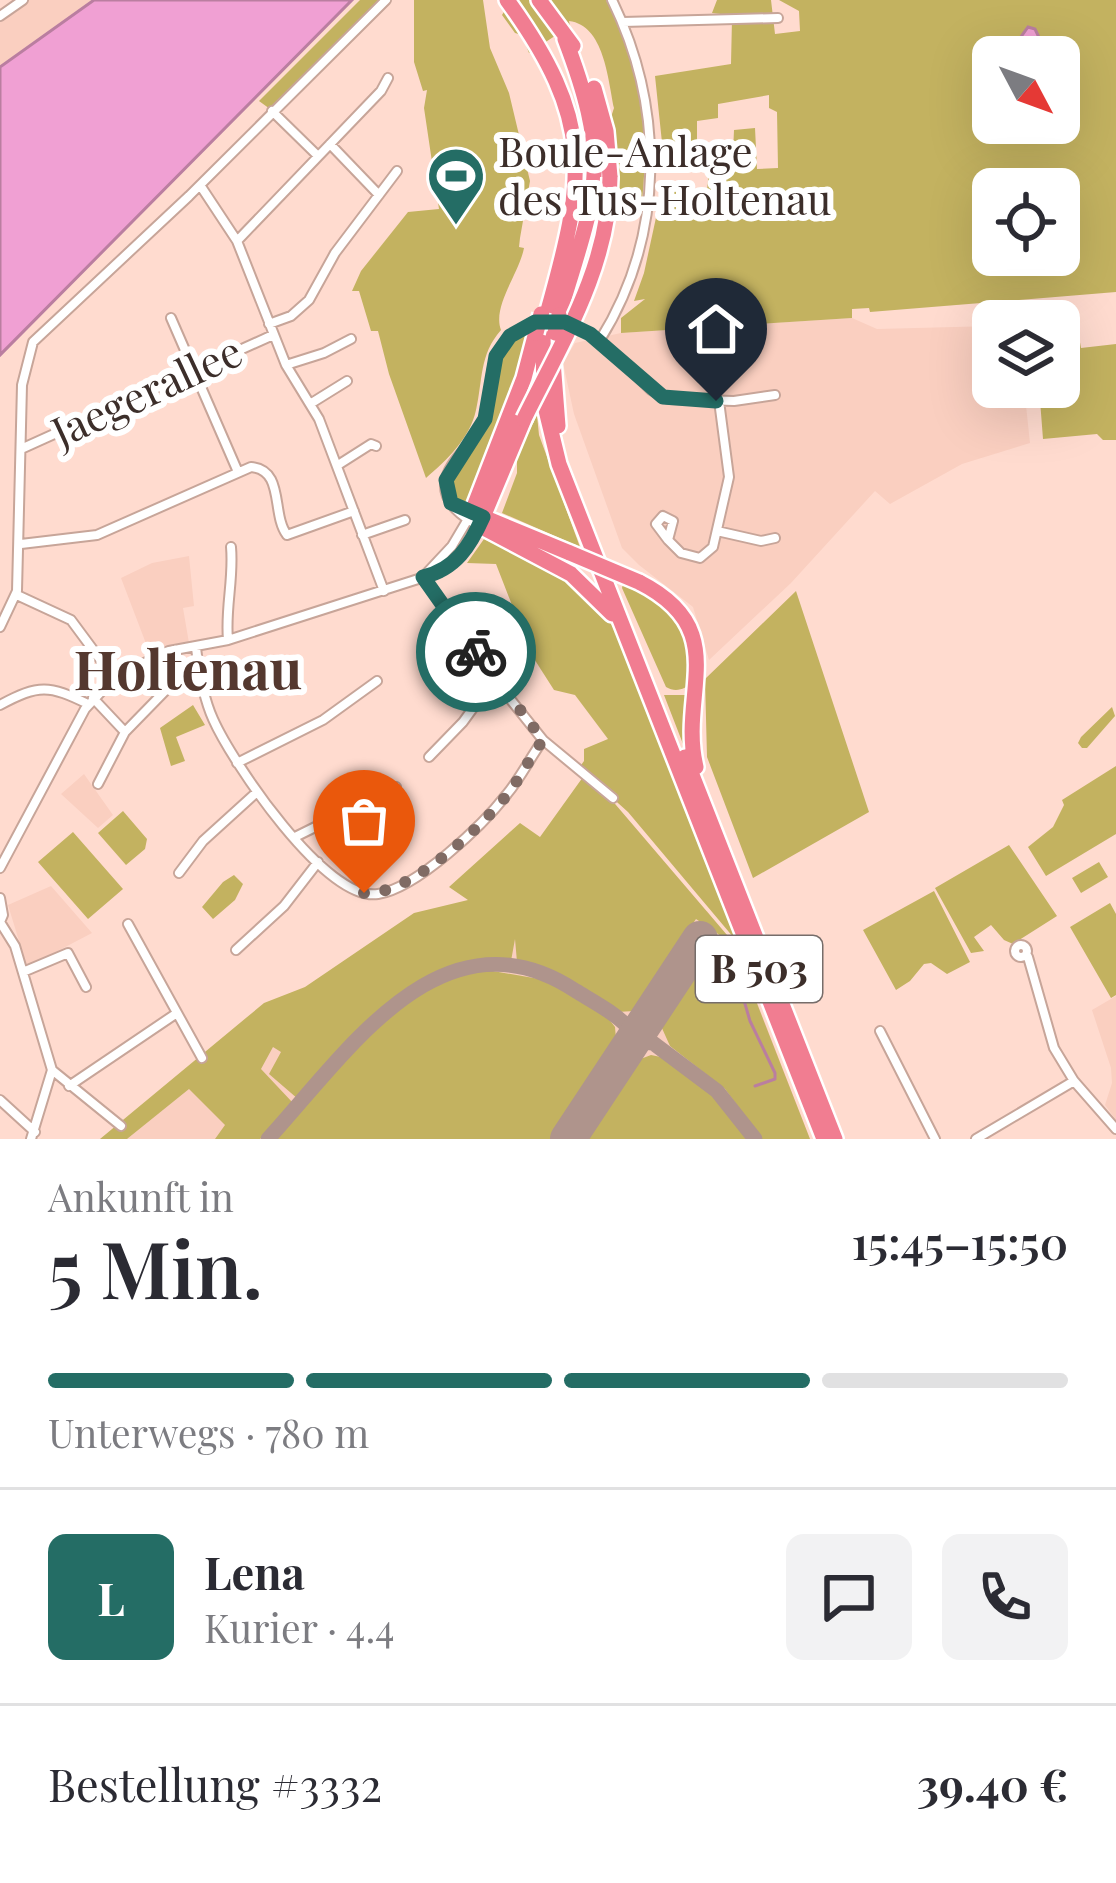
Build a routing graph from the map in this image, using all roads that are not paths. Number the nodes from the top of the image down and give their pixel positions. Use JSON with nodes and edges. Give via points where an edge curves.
{"nodes":[{"id":1,"x":22,"y":0,"type":"edge"},
{"id":2,"x":386,"y":0,"type":"edge"},
{"id":3,"x":507,"y":0,"type":"edge"},
{"id":4,"x":539,"y":0,"type":"edge"},
{"id":5,"x":612,"y":0,"type":"edge"},
{"id":6,"x":0,"y":16,"type":"edge"},
{"id":7,"x":778,"y":18,"type":"dead end"},
{"id":8,"x":622,"y":22,"type":"junction"},
{"id":9,"x":566,"y":39,"type":"junction"},
{"id":10,"x":388,"y":78,"type":"dead end"},
{"id":11,"x":272,"y":111,"type":"junction"},
{"id":12,"x":329,"y":144,"type":"junction"},
{"id":13,"x":318,"y":156,"type":"junction"},
{"id":14,"x":397,"y":171,"type":"dead end"},
{"id":15,"x":200,"y":185,"type":"junction"},
{"id":16,"x":379,"y":195,"type":"junction"},
{"id":17,"x":237,"y":241,"type":"junction"},
{"id":18,"x":171,"y":317,"type":"dead end"},
{"id":19,"x":547,"y":323,"type":"junction"},
{"id":20,"x":269,"y":324,"type":"junction"},
{"id":21,"x":273,"y":335,"type":"junction"},
{"id":22,"x":350,"y":339,"type":"dead end"},
{"id":23,"x":600,"y":340,"type":"junction"},
{"id":24,"x":286,"y":364,"type":"junction"},
{"id":25,"x":195,"y":371,"type":"junction"},
{"id":26,"x":347,"y":381,"type":"dead end"},
{"id":27,"x":776,"y":395,"type":"dead end"},
{"id":28,"x":719,"y":401,"type":"junction"},
{"id":29,"x":310,"y":404,"type":"junction"},
{"id":30,"x":376,"y":446,"type":"dead end"},
{"id":31,"x":21,"y":449,"type":"junction"},
{"id":32,"x":338,"y":465,"type":"junction"},
{"id":33,"x":238,"y":472,"type":"junction"},
{"id":34,"x":354,"y":512,"type":"junction"},
{"id":35,"x":471,"y":516,"type":"junction"},
{"id":36,"x":405,"y":520,"type":"dead end"},
{"id":37,"x":717,"y":531,"type":"junction"},
{"id":38,"x":362,"y":535,"type":"junction"},
{"id":39,"x":775,"y":538,"type":"dead end"},
{"id":40,"x":668,"y":540,"type":"dead end"},
{"id":41,"x":21,"y":544,"type":"junction"},
{"id":42,"x":231,"y":547,"type":"dead end"},
{"id":43,"x":423,"y":577,"type":"junction"},
{"id":44,"x":383,"y":591,"type":"junction"},
{"id":45,"x":16,"y":595,"type":"junction"},
{"id":46,"x":0,"y":628,"type":"edge"},
{"id":47,"x":228,"y":640,"type":"junction"},
{"id":48,"x":196,"y":648,"type":"junction"},
{"id":49,"x":631,"y":648,"type":"junction"},
{"id":50,"x":114,"y":678,"type":"junction"},
{"id":51,"x":494,"y":680,"type":"junction"},
{"id":52,"x":376,"y":681,"type":"dead end"},
{"id":53,"x":165,"y":691,"type":"dead end"},
{"id":54,"x":90,"y":701,"type":"junction"},
{"id":55,"x":0,"y":706,"type":"edge"},
{"id":56,"x":125,"y":732,"type":"junction"},
{"id":57,"x":543,"y":740,"type":"junction"},
{"id":58,"x":429,"y":757,"type":"dead end"},
{"id":59,"x":237,"y":763,"type":"junction"},
{"id":60,"x":98,"y":784,"type":"dead end"},
{"id":61,"x":396,"y":787,"type":"dead end"},
{"id":62,"x":257,"y":792,"type":"junction"},
{"id":63,"x":613,"y":798,"type":"dead end"},
{"id":64,"x":703,"y":799,"type":"junction"},
{"id":65,"x":295,"y":837,"type":"junction"},
{"id":66,"x":2,"y":856,"type":"edge"},
{"id":67,"x":318,"y":862,"type":"junction"},
{"id":68,"x":0,"y":868,"type":"edge"},
{"id":69,"x":179,"y":872,"type":"dead end"},
{"id":70,"x":0,"y":898,"type":"edge"},
{"id":71,"x":0,"y":922,"type":"edge"},
{"id":72,"x":128,"y":924,"type":"dead end"},
{"id":73,"x":3,"y":937,"type":"edge"},
{"id":74,"x":236,"y":950,"type":"dead end"},
{"id":75,"x":1028,"y":957,"type":"dead end"},
{"id":76,"x":23,"y":972,"type":"junction"},
{"id":77,"x":86,"y":987,"type":"dead end"},
{"id":78,"x":177,"y":1013,"type":"junction"},
{"id":79,"x":880,"y":1031,"type":"dead end"},
{"id":80,"x":202,"y":1058,"type":"dead end"},
{"id":81,"x":52,"y":1070,"type":"junction"},
{"id":82,"x":1074,"y":1081,"type":"junction"},
{"id":83,"x":69,"y":1086,"type":"junction"},
{"id":84,"x":0,"y":1100,"type":"edge"},
{"id":85,"x":121,"y":1126,"type":"dead end"},
{"id":86,"x":1116,"y":1129,"type":"edge"},
{"id":87,"x":33,"y":1136,"type":"edge"},
{"id":88,"x":824,"y":1139,"type":"edge"},
{"id":89,"x":835,"y":1139,"type":"edge"},
{"id":90,"x":935,"y":1139,"type":"edge"},
{"id":91,"x":976,"y":1139,"type":"edge"}],
"edges":[{"from":1,"to":6,"type":"street"},
{"from":2,"to":11,"type":"street"},
{"from":3,"to":19,"type":"highway","number":"B 503","via":[[562,92],[575,149],[576,200]]},
{"from":4,"to":9,"type":"highway","number":"B 503"},
{"from":5,"to":8,"type":"street"},
{"from":7,"to":8,"type":"street"},
{"from":8,"to":23,"type":"street","via":[[648,111],[650,190],[636,263]]},
{"from":9,"to":19,"type":"highway","number":"B 503","via":[[587,98],[596,169],[590,220]]},
{"from":9,"to":35,"type":"highway","number":"B 503","bridge":true,"via":[[582,59],[607,131],[605,232],[595,270]]},
{"from":10,"to":12,"type":"street"},
{"from":11,"to":13,"type":"street"},
{"from":11,"to":15,"type":"street"},
{"from":12,"to":13,"type":"street"},
{"from":12,"to":16,"type":"street"},
{"from":13,"to":17,"type":"street"},
{"from":14,"to":16,"type":"street"},
{"from":15,"to":17,"type":"street"},
{"from":15,"to":31,"type":"street","via":[[33,342],[22,385]]},
{"from":16,"to":20,"type":"street","via":[[309,300]]},
{"from":17,"to":20,"type":"street"},
{"from":18,"to":25,"type":"street"},
{"from":19,"to":35,"type":"highway"},
{"from":19,"to":49,"type":"highway","number":"B 503","via":[[541,375],[553,446]]},
{"from":19,"to":64,"type":"highway","number":"B 503","via":[[563,444]]},
{"from":20,"to":21,"type":"street"},
{"from":21,"to":24,"type":"street"},
{"from":21,"to":25,"type":"street","name":"Jaegerallee"},
{"from":22,"to":24,"type":"street"},
{"from":23,"to":28,"type":"street","via":[[658,394]]},
{"from":23,"to":35,"type":"street","via":[[565,322],[535,322],[502,345],[485,419],[446,480],[446,495]]},
{"from":24,"to":29,"type":"street"},
{"from":25,"to":31,"type":"street","name":"Jaegerallee"},
{"from":25,"to":33,"type":"street"},
{"from":26,"to":29,"type":"street"},
{"from":27,"to":28,"type":"street"},
{"from":28,"to":37,"type":"street","via":[[729,477]]},
{"from":29,"to":32,"type":"street"},
{"from":30,"to":32,"type":"street"},
{"from":31,"to":41,"type":"street"},
{"from":32,"to":34,"type":"street"},
{"from":33,"to":34,"type":"street","via":[[269,473],[287,535]]},
{"from":33,"to":41,"type":"street","via":[[97,535]]},
{"from":34,"to":38,"type":"street"},
{"from":35,"to":43,"type":"street","via":[[454,562]]},
{"from":35,"to":49,"type":"highway","via":[[585,584]]},
{"from":35,"to":64,"type":"highway","bridge":true,"via":[[640,582],[673,605],[695,645],[691,747]]},
{"from":36,"to":38,"type":"street"},
{"from":37,"to":39,"type":"street"},
{"from":37,"to":40,"type":"street","via":[[700,558]]},
{"from":38,"to":44,"type":"street"},
{"from":41,"to":45,"type":"street"},
{"from":42,"to":47,"type":"street"},
{"from":43,"to":44,"type":"street"},
{"from":43,"to":51,"type":"street"},
{"from":44,"to":47,"type":"street"},
{"from":45,"to":46,"type":"street"},
{"from":45,"to":50,"type":"street","via":[[71,620]]},
{"from":47,"to":48,"type":"street"},
{"from":48,"to":50,"type":"street","via":[[164,653]]},
{"from":48,"to":59,"type":"street","via":[[209,710]]},
{"from":49,"to":88,"type":"highway","number":"B 503"},
{"from":50,"to":54,"type":"street"},
{"from":51,"to":57,"type":"street"},
{"from":51,"to":58,"type":"street"},
{"from":52,"to":59,"type":"street","via":[[322,720]]},
{"from":53,"to":56,"type":"street"},
{"from":54,"to":55,"type":"street","via":[[43,688]]},
{"from":54,"to":56,"type":"street"},
{"from":54,"to":66,"type":"street"},
{"from":56,"to":60,"type":"street"},
{"from":57,"to":63,"type":"street"},
{"from":57,"to":67,"type":"street","via":[[509,792],[463,839],[393,888],[364,893]]},
{"from":59,"to":62,"type":"street"},
{"from":61,"to":65,"type":"street"},
{"from":62,"to":65,"type":"street"},
{"from":62,"to":69,"type":"street"},
{"from":64,"to":89,"type":"highway","number":"B 503"},
{"from":65,"to":67,"type":"street"},
{"from":66,"to":68,"type":"street"},
{"from":67,"to":74,"type":"street"},
{"from":70,"to":71,"type":"street"},
{"from":71,"to":73,"type":"street"},
{"from":72,"to":78,"type":"street"},
{"from":73,"to":76,"type":"street","via":[[14,941]]},
{"from":75,"to":82,"type":"street","via":[[1054,1048]]},
{"from":76,"to":77,"type":"street","via":[[68,953]]},
{"from":76,"to":81,"type":"street"},
{"from":78,"to":80,"type":"street"},
{"from":78,"to":83,"type":"street"},
{"from":79,"to":90,"type":"street"},
{"from":81,"to":83,"type":"street"},
{"from":81,"to":87,"type":"street"},
{"from":82,"to":86,"type":"street"},
{"from":82,"to":91,"type":"street"},
{"from":83,"to":85,"type":"street"},
{"from":84,"to":87,"type":"street"}]}
